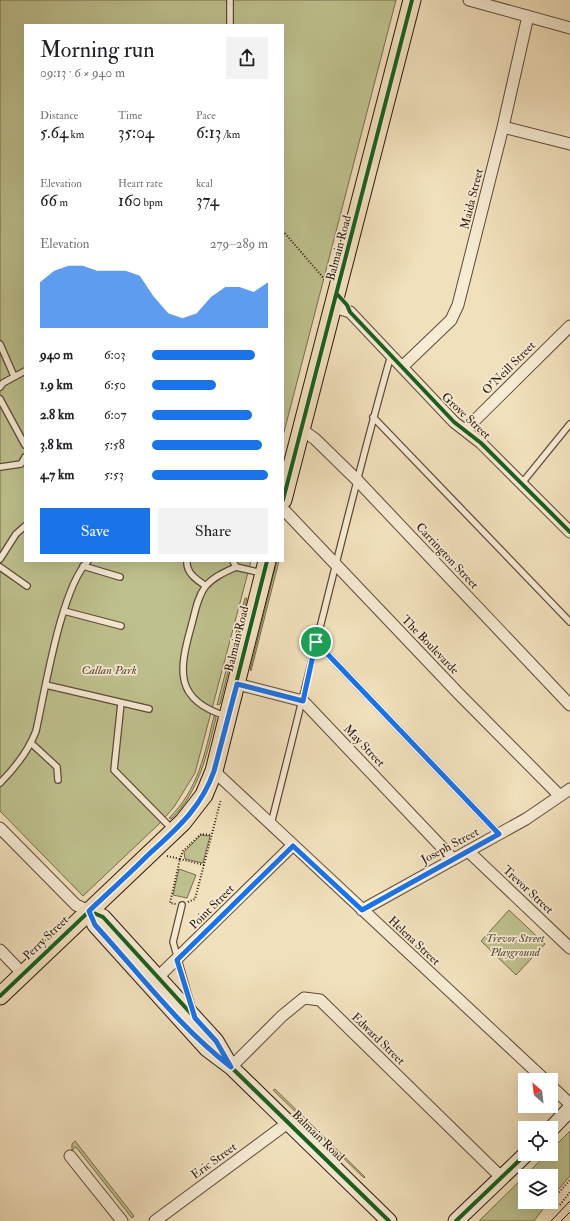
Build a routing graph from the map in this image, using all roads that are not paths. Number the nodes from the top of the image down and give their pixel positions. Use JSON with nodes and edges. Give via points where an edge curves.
{"nodes":[{"id":1,"x":230,"y":0,"type":"edge"},
{"id":2,"x":412,"y":0,"type":"edge"},
{"id":3,"x":469,"y":0,"type":"edge"},
{"id":4,"x":528,"y":16,"type":"junction"},
{"id":5,"x":230,"y":24,"type":"edge"},
{"id":6,"x":570,"y":28,"type":"edge"},
{"id":7,"x":503,"y":127,"type":"junction"},
{"id":8,"x":570,"y":144,"type":"edge"},
{"id":9,"x":335,"y":300,"type":"junction"},
{"id":10,"x":570,"y":326,"type":"edge"},
{"id":11,"x":0,"y":344,"type":"edge"},
{"id":12,"x":391,"y":355,"type":"junction"},
{"id":13,"x":402,"y":367,"type":"junction"},
{"id":14,"x":24,"y":371,"type":"edge"},
{"id":15,"x":14,"y":376,"type":"junction"},
{"id":16,"x":0,"y":387,"type":"edge"},
{"id":17,"x":0,"y":399,"type":"edge"},
{"id":18,"x":373,"y":417,"type":"junction"},
{"id":19,"x":570,"y":425,"type":"edge"},
{"id":20,"x":301,"y":429,"type":"junction"},
{"id":21,"x":466,"y":429,"type":"junction"},
{"id":22,"x":24,"y":443,"type":"edge"},
{"id":23,"x":24,"y":459,"type":"edge"},
{"id":24,"x":0,"y":467,"type":"edge"},
{"id":25,"x":358,"y":482,"type":"junction"},
{"id":26,"x":522,"y":483,"type":"junction"},
{"id":27,"x":284,"y":496,"type":"edge"},
{"id":28,"x":284,"y":510,"type":"edge"},
{"id":29,"x":24,"y":527,"type":"edge"},
{"id":30,"x":570,"y":532,"type":"edge"},
{"id":31,"x":0,"y":559,"type":"edge"},
{"id":32,"x":87,"y":562,"type":"edge"},
{"id":33,"x":187,"y":562,"type":"edge"},
{"id":34,"x":234,"y":564,"type":"edge"},
{"id":35,"x":84,"y":566,"type":"junction"},
{"id":36,"x":0,"y":567,"type":"edge"},
{"id":37,"x":266,"y":567,"type":"edge"},
{"id":38,"x":337,"y":567,"type":"junction"},
{"id":39,"x":120,"y":577,"type":"dead end"},
{"id":40,"x":27,"y":586,"type":"dead end"},
{"id":41,"x":206,"y":586,"type":"junction"},
{"id":42,"x":64,"y":611,"type":"junction"},
{"id":43,"x":570,"y":622,"type":"edge"},
{"id":44,"x":121,"y":626,"type":"dead end"},
{"id":45,"x":316,"y":642,"type":"junction"},
{"id":46,"x":237,"y":684,"type":"junction"},
{"id":47,"x":46,"y":685,"type":"junction"},
{"id":48,"x":303,"y":701,"type":"junction"},
{"id":49,"x":122,"y":703,"type":"junction"},
{"id":50,"x":570,"y":705,"type":"edge"},
{"id":51,"x":149,"y":709,"type":"dead end"},
{"id":52,"x":228,"y":717,"type":"junction"},
{"id":53,"x":31,"y":743,"type":"junction"},
{"id":54,"x":214,"y":771,"type":"junction"},
{"id":55,"x":58,"y":780,"type":"dead end"},
{"id":56,"x":0,"y":783,"type":"edge"},
{"id":57,"x":570,"y":789,"type":"edge"},
{"id":58,"x":560,"y":796,"type":"junction"},
{"id":59,"x":271,"y":824,"type":"junction"},
{"id":60,"x":0,"y":828,"type":"edge"},
{"id":61,"x":182,"y":833,"type":"junction"},
{"id":62,"x":499,"y":834,"type":"junction"},
{"id":63,"x":293,"y":846,"type":"junction"},
{"id":64,"x":468,"y":851,"type":"junction"},
{"id":65,"x":453,"y":859,"type":"junction"},
{"id":66,"x":182,"y":905,"type":"road end"},
{"id":67,"x":362,"y":910,"type":"junction"},
{"id":68,"x":89,"y":911,"type":"junction"},
{"id":69,"x":568,"y":942,"type":"edge"},
{"id":70,"x":0,"y":950,"type":"edge"},
{"id":71,"x":177,"y":960,"type":"junction"},
{"id":72,"x":23,"y":974,"type":"junction"},
{"id":73,"x":154,"y":982,"type":"junction"},
{"id":74,"x":0,"y":996,"type":"edge"},
{"id":75,"x":195,"y":1018,"type":"junction"},
{"id":76,"x":231,"y":1067,"type":"junction"},
{"id":77,"x":537,"y":1073,"type":"edge"},
{"id":78,"x":558,"y":1093,"type":"edge"},
{"id":79,"x":570,"y":1104,"type":"edge"},
{"id":80,"x":570,"y":1109,"type":"edge"},
{"id":81,"x":289,"y":1122,"type":"junction"},
{"id":82,"x":558,"y":1122,"type":"edge"},
{"id":83,"x":70,"y":1156,"type":"dead end"},
{"id":84,"x":519,"y":1161,"type":"edge"},
{"id":85,"x":502,"y":1178,"type":"junction"},
{"id":86,"x":122,"y":1221,"type":"edge"},
{"id":87,"x":155,"y":1221,"type":"edge"},
{"id":88,"x":389,"y":1221,"type":"edge"},
{"id":89,"x":456,"y":1221,"type":"edge"}],
"edges":[{"from":1,"to":5,"type":"lane"},
{"from":2,"to":9,"type":"main road","name":"Balmain Road"},
{"from":3,"to":4,"type":"street"},
{"from":4,"to":6,"type":"street"},
{"from":4,"to":7,"type":"street","name":"Maida Street"},
{"from":7,"to":8,"type":"street"},
{"from":7,"to":13,"type":"street","name":"Maida Street","via":[[455,313],[451,320]]},
{"from":9,"to":12,"type":"street","name":"Grove Street"},
{"from":9,"to":20,"type":"main road","name":"Balmain Road"},
{"from":10,"to":21,"type":"street","name":"O'Neill Street"},
{"from":11,"to":15,"type":"lane"},
{"from":12,"to":13,"type":"street","name":"Grove Street"},
{"from":12,"to":18,"type":"lane"},
{"from":13,"to":21,"type":"street","name":"Grove Street","via":[[454,422]]},
{"from":14,"to":15,"type":"lane"},
{"from":15,"to":16,"type":"lane"},
{"from":17,"to":22,"type":"lane"},
{"from":18,"to":25,"type":"lane"},
{"from":18,"to":43,"type":"lane"},
{"from":19,"to":26,"type":"lane"},
{"from":20,"to":25,"type":"street","name":"Carrington Street","via":[[315,439]]},
{"from":20,"to":27,"type":"main road","name":"Balmain Road"},
{"from":21,"to":26,"type":"street","name":"Grove Street"},
{"from":23,"to":24,"type":"lane","via":[[21,464]]},
{"from":25,"to":38,"type":"lane"},
{"from":25,"to":50,"type":"street","name":"Carrington Street"},
{"from":26,"to":30,"type":"street","name":"Grove Street"},
{"from":28,"to":38,"type":"street","name":"The Boulevarde"},
{"from":29,"to":31,"type":"lane","via":[[16,534]]},
{"from":32,"to":35,"type":"lane"},
{"from":33,"to":41,"type":"lane","via":[[191,574]]},
{"from":34,"to":37,"type":"lane"},
{"from":34,"to":41,"type":"lane"},
{"from":35,"to":39,"type":"lane"},
{"from":35,"to":42,"type":"lane","via":[[76,577]]},
{"from":36,"to":40,"type":"lane"},
{"from":37,"to":46,"type":"main road","name":"Balmain Road"},
{"from":38,"to":45,"type":"lane"},
{"from":38,"to":58,"type":"street","name":"The Boulevarde"},
{"from":41,"to":52,"type":"lane","via":[[199,598],[184,653],[182,676],[188,690],[198,702],[211,712]]},
{"from":42,"to":44,"type":"lane"},
{"from":42,"to":47,"type":"lane"},
{"from":45,"to":48,"type":"lane"},
{"from":45,"to":62,"type":"lane"},
{"from":46,"to":48,"type":"street"},
{"from":46,"to":52,"type":"main road","name":"Balmain Road"},
{"from":47,"to":49,"type":"lane"},
{"from":47,"to":53,"type":"lane"},
{"from":48,"to":59,"type":"lane"},
{"from":48,"to":65,"type":"street","name":"May Street"},
{"from":49,"to":51,"type":"lane"},
{"from":49,"to":61,"type":"lane","via":[[114,770]]},
{"from":52,"to":54,"type":"main road","name":"Balmain Road"},
{"from":53,"to":55,"type":"lane","via":[[57,767]]},
{"from":53,"to":56,"type":"lane","via":[[23,757]]},
{"from":54,"to":59,"type":"street","name":"Helena Street"},
{"from":54,"to":61,"type":"main road","name":"Balmain Road","via":[[207,789]]},
{"from":57,"to":58,"type":"street","name":"Joseph Street"},
{"from":58,"to":62,"type":"street","name":"Joseph Street"},
{"from":59,"to":63,"type":"street","name":"Helena Street"},
{"from":60,"to":68,"type":"street","via":[[76,905]]},
{"from":61,"to":68,"type":"main road","name":"Balmain Road"},
{"from":62,"to":64,"type":"street","name":"Joseph Street"},
{"from":63,"to":67,"type":"street","name":"Helena Street"},
{"from":63,"to":71,"type":"street","name":"Point Street"},
{"from":64,"to":65,"type":"street","name":"Joseph Street"},
{"from":64,"to":69,"type":"street","name":"Trevor Street"},
{"from":65,"to":67,"type":"street","name":"Joseph Street"},
{"from":66,"to":71,"type":"lane","via":[[173,942]]},
{"from":67,"to":77,"type":"street","name":"Helena Street"},
{"from":68,"to":72,"type":"main road","name":"Perry Street"},
{"from":68,"to":73,"type":"main road","name":"Balmain Road","via":[[95,925]]},
{"from":70,"to":72,"type":"street"},
{"from":71,"to":73,"type":"street","name":"Point Street"},
{"from":71,"to":75,"type":"lane"},
{"from":72,"to":74,"type":"main road","name":"Perry Street"},
{"from":73,"to":75,"type":"main road","name":"Balmain Road"},
{"from":73,"to":76,"type":"main road","name":"Balmain Road","via":[[208,1049]]},
{"from":75,"to":76,"type":"main road","name":"Balmain Road","via":[[216,1041]]},
{"from":76,"to":81,"type":"main road","name":"Balmain Road"},
{"from":76,"to":85,"type":"street","name":"Edward Street","via":[[282,1016],[304,998],[320,1000]]},
{"from":78,"to":79,"type":"street"},
{"from":80,"to":82,"type":"main road"},
{"from":81,"to":87,"type":"street","name":"Eric Street"},
{"from":81,"to":88,"type":"main road","name":"Balmain Road"},
{"from":83,"to":86,"type":"street"},
{"from":84,"to":85,"type":"main road"},
{"from":85,"to":89,"type":"main road"}]}
